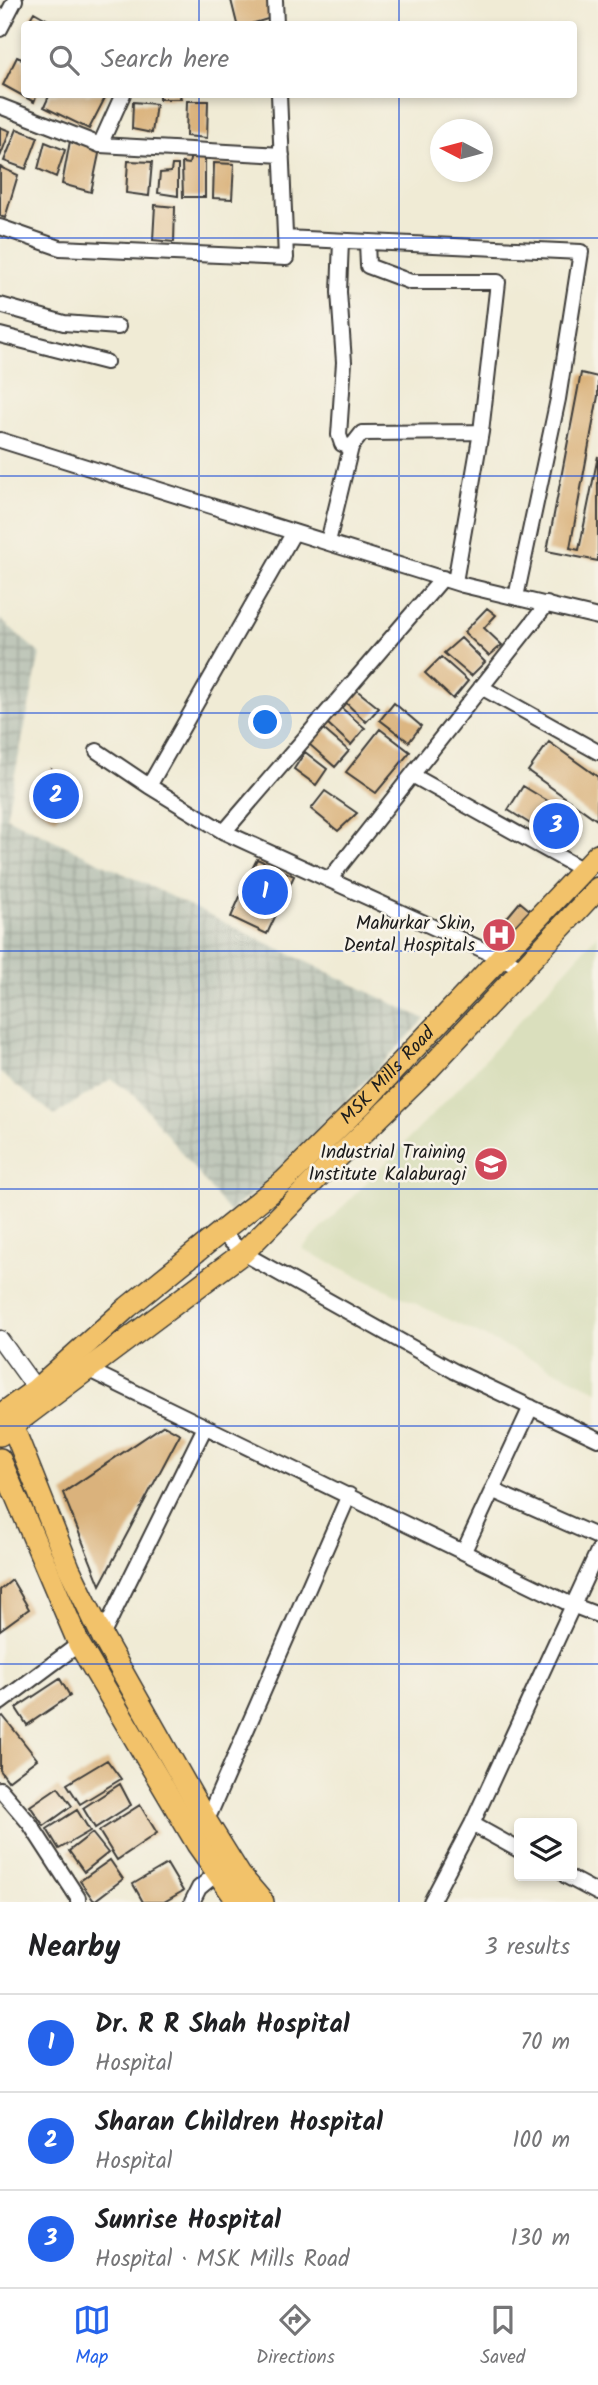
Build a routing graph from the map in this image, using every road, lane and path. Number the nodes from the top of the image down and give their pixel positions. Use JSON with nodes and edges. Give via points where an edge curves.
{"nodes":[{"id":1,"x":15,"y":0,"type":"edge"},
{"id":2,"x":275,"y":0,"type":"edge"},
{"id":3,"x":276,"y":21,"type":"edge"},
{"id":4,"x":0,"y":29,"type":"edge"},
{"id":5,"x":121,"y":98,"type":"edge"},
{"id":6,"x":279,"y":98,"type":"edge"},
{"id":7,"x":0,"y":106,"type":"edge"},
{"id":8,"x":100,"y":145,"type":"junction"},
{"id":9,"x":282,"y":155,"type":"junction"},
{"id":10,"x":0,"y":227,"type":"edge"},
{"id":11,"x":285,"y":238,"type":"junction"},
{"id":12,"x":341,"y":241,"type":"junction"},
{"id":13,"x":368,"y":242,"type":"junction"},
{"id":14,"x":0,"y":305,"type":"edge"},
{"id":15,"x":118,"y":327,"type":"dead end"},
{"id":16,"x":0,"y":335,"type":"edge"},
{"id":17,"x":106,"y":362,"type":"dead end"},
{"id":18,"x":481,"y":432,"type":"junction"},
{"id":19,"x":0,"y":440,"type":"edge"},
{"id":20,"x":351,"y":447,"type":"junction"},
{"id":21,"x":294,"y":532,"type":"junction"},
{"id":22,"x":328,"y":542,"type":"junction"},
{"id":23,"x":449,"y":580,"type":"junction"},
{"id":24,"x":516,"y":597,"type":"junction"},
{"id":25,"x":547,"y":604,"type":"junction"},
{"id":26,"x":598,"y":617,"type":"edge"},
{"id":27,"x":481,"y":687,"type":"junction"},
{"id":28,"x":97,"y":751,"type":"dead end"},
{"id":29,"x":598,"y":752,"type":"edge"},
{"id":30,"x":412,"y":775,"type":"junction"},
{"id":31,"x":149,"y":786,"type":"junction"},
{"id":32,"x":224,"y":832,"type":"junction"},
{"id":33,"x":598,"y":853,"type":"edge"},
{"id":34,"x":583,"y":870,"type":"junction"},
{"id":35,"x":329,"y":880,"type":"junction"},
{"id":36,"x":598,"y":888,"type":"edge"},
{"id":37,"x":500,"y":957,"type":"junction"},
{"id":38,"x":523,"y":968,"type":"junction"},
{"id":39,"x":221,"y":1232,"type":"junction"},
{"id":40,"x":243,"y":1253,"type":"junction"},
{"id":41,"x":0,"y":1339,"type":"edge"},
{"id":42,"x":89,"y":1370,"type":"junction"},
{"id":43,"x":40,"y":1395,"type":"junction"},
{"id":44,"x":531,"y":1407,"type":"junction"},
{"id":45,"x":5,"y":1421,"type":"edge"},
{"id":46,"x":205,"y":1427,"type":"junction"},
{"id":47,"x":598,"y":1439,"type":"edge"},
{"id":48,"x":0,"y":1459,"type":"edge"},
{"id":49,"x":492,"y":1490,"type":"junction"},
{"id":50,"x":349,"y":1495,"type":"junction"},
{"id":51,"x":598,"y":1537,"type":"edge"},
{"id":52,"x":464,"y":1551,"type":"junction"},
{"id":53,"x":598,"y":1551,"type":"edge"},
{"id":54,"x":572,"y":1605,"type":"junction"},
{"id":55,"x":598,"y":1615,"type":"edge"},
{"id":56,"x":102,"y":1636,"type":"junction"},
{"id":57,"x":79,"y":1644,"type":"junction"},
{"id":58,"x":0,"y":1703,"type":"edge"},
{"id":59,"x":0,"y":1789,"type":"edge"},
{"id":60,"x":207,"y":1822,"type":"junction"},
{"id":61,"x":472,"y":1824,"type":"junction"},
{"id":62,"x":197,"y":1844,"type":"junction"},
{"id":63,"x":514,"y":1847,"type":"edge"},
{"id":64,"x":224,"y":1867,"type":"junction"},
{"id":65,"x":575,"y":1881,"type":"edge"},
{"id":66,"x":598,"y":1893,"type":"edge"},
{"id":67,"x":78,"y":1902,"type":"edge"},
{"id":68,"x":192,"y":1902,"type":"edge"},
{"id":69,"x":238,"y":1902,"type":"edge"},
{"id":70,"x":263,"y":1902,"type":"edge"},
{"id":71,"x":431,"y":1902,"type":"edge"}],
"edges":[{"from":1,"to":4,"type":"street"},
{"from":2,"to":3,"type":"street"},
{"from":5,"to":8,"type":"street"},
{"from":6,"to":9,"type":"street"},
{"from":7,"to":8,"type":"street"},
{"from":8,"to":9,"type":"street"},
{"from":9,"to":11,"type":"street"},
{"from":10,"to":11,"type":"street","via":[[60,248],[286,258]]},
{"from":11,"to":12,"type":"street"},
{"from":12,"to":13,"type":"street"},
{"from":12,"to":20,"type":"street","via":[[344,370],[339,435],[342,444]]},
{"from":13,"to":18,"type":"street","via":[[368,266],[411,282],[498,282]]},
{"from":13,"to":24,"type":"street","via":[[581,252],[558,399]]},
{"from":14,"to":15,"type":"street","via":[[64,323]]},
{"from":16,"to":17,"type":"street"},
{"from":18,"to":20,"type":"street","via":[[362,433]]},
{"from":18,"to":23,"type":"street"},
{"from":19,"to":21,"type":"street"},
{"from":20,"to":22,"type":"street"},
{"from":21,"to":22,"type":"street"},
{"from":21,"to":31,"type":"street"},
{"from":22,"to":23,"type":"street"},
{"from":23,"to":24,"type":"street"},
{"from":23,"to":32,"type":"street"},
{"from":24,"to":25,"type":"street"},
{"from":25,"to":26,"type":"street"},
{"from":25,"to":27,"type":"street"},
{"from":27,"to":29,"type":"street"},
{"from":27,"to":30,"type":"street"},
{"from":28,"to":31,"type":"street"},
{"from":30,"to":34,"type":"street"},
{"from":30,"to":35,"type":"street"},
{"from":31,"to":32,"type":"street"},
{"from":32,"to":35,"type":"street"},
{"from":33,"to":34,"type":"main road","name":"MSK Mills Road"},
{"from":34,"to":37,"type":"main road","name":"MSK Mills Road"},
{"from":35,"to":37,"type":"street"},
{"from":36,"to":38,"type":"main road","name":"MSK Mills Road"},
{"from":37,"to":38,"type":"street"},
{"from":37,"to":39,"type":"main road","name":"MSK Mills Road","via":[[284,1181]]},
{"from":38,"to":40,"type":"main road","name":"MSK Mills Road","via":[[425,1073]]},
{"from":39,"to":40,"type":"street"},
{"from":39,"to":43,"type":"main road","name":"MSK Mills Road","via":[[128,1307]]},
{"from":40,"to":42,"type":"main road","name":"MSK Mills Road"},
{"from":40,"to":44,"type":"street","via":[[454,1371]]},
{"from":41,"to":43,"type":"street"},
{"from":42,"to":43,"type":"main road","name":"MSK Mills Road"},
{"from":42,"to":46,"type":"street"},
{"from":43,"to":45,"type":"main road","name":"MSK Mills Road"},
{"from":44,"to":47,"type":"street"},
{"from":44,"to":49,"type":"street"},
{"from":45,"to":56,"type":"main road"},
{"from":46,"to":50,"type":"street"},
{"from":46,"to":56,"type":"street"},
{"from":48,"to":57,"type":"main road"},
{"from":49,"to":51,"type":"street"},
{"from":49,"to":52,"type":"street"},
{"from":50,"to":52,"type":"street"},
{"from":50,"to":60,"type":"street"},
{"from":52,"to":54,"type":"street"},
{"from":53,"to":54,"type":"street"},
{"from":54,"to":55,"type":"street"},
{"from":54,"to":61,"type":"street"},
{"from":56,"to":60,"type":"main road"},
{"from":57,"to":58,"type":"street"},
{"from":57,"to":62,"type":"main road"},
{"from":59,"to":67,"type":"street","via":[[30,1824]]},
{"from":60,"to":62,"type":"street"},
{"from":60,"to":64,"type":"main road"},
{"from":61,"to":63,"type":"street"},
{"from":61,"to":71,"type":"street"},
{"from":62,"to":64,"type":"main road"},
{"from":64,"to":68,"type":"street","via":[[200,1888]]},
{"from":64,"to":69,"type":"main road"},
{"from":64,"to":70,"type":"main road"},
{"from":65,"to":66,"type":"street"}]}
